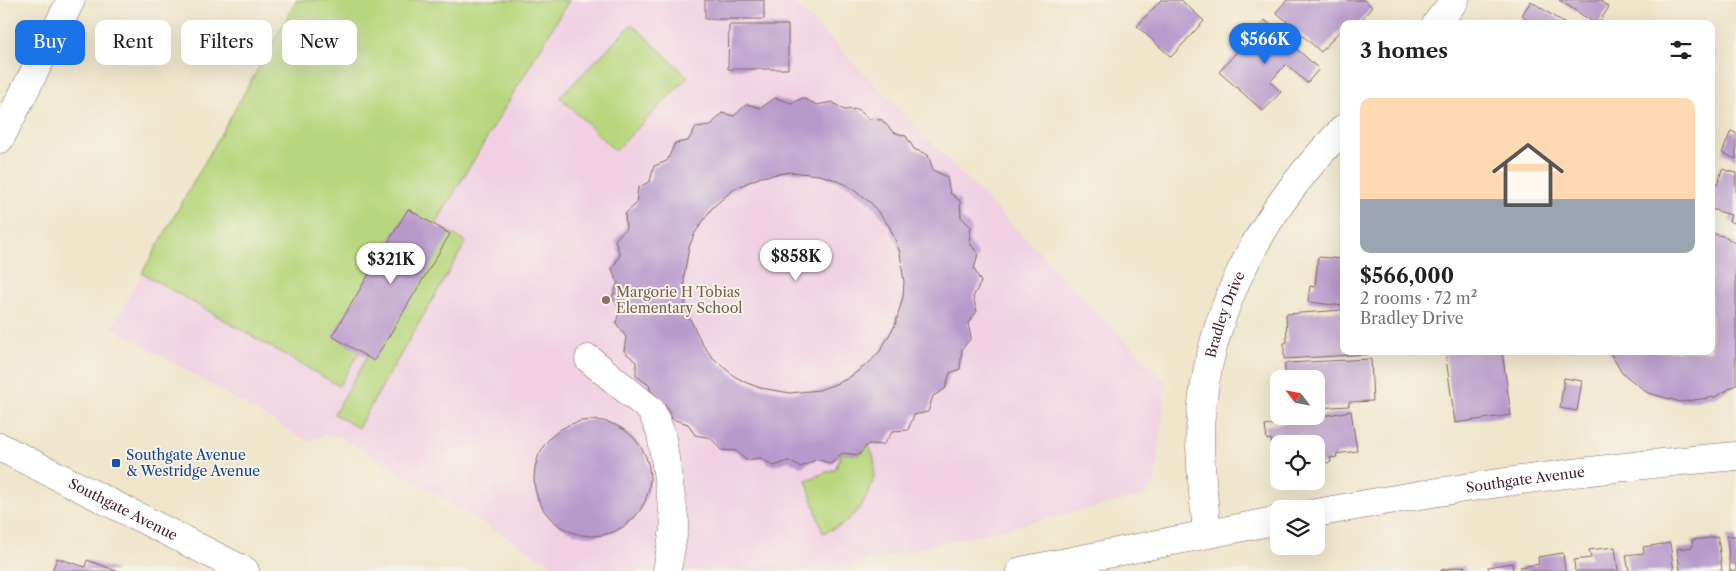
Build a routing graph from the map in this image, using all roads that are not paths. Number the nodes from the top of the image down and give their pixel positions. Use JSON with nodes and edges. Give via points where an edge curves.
{"nodes":[{"id":1,"x":71,"y":0,"type":"edge"},
{"id":2,"x":1455,"y":0,"type":"edge"},
{"id":3,"x":1439,"y":20,"type":"edge"},
{"id":4,"x":1340,"y":132,"type":"edge"},
{"id":5,"x":0,"y":139,"type":"edge"},
{"id":6,"x":589,"y":359,"type":"dead end"},
{"id":7,"x":0,"y":447,"type":"edge"},
{"id":8,"x":1736,"y":456,"type":"edge"},
{"id":9,"x":1325,"y":512,"type":"edge"},
{"id":10,"x":1270,"y":522,"type":"edge"},
{"id":11,"x":1207,"y":533,"type":"junction"},
{"id":12,"x":228,"y":567,"type":"edge"},
{"id":13,"x":667,"y":571,"type":"edge"},
{"id":14,"x":1021,"y":571,"type":"edge"}],
"edges":[{"from":1,"to":5,"type":"street"},
{"from":2,"to":3,"type":"street"},
{"from":4,"to":11,"type":"street","name":"Bradley Drive","via":[[1286,194],[1255,243],[1231,292],[1212,347],[1202,404],[1201,466]]},
{"from":6,"to":13,"type":"street","via":[[651,410],[661,434],[675,523]]},
{"from":7,"to":12,"type":"street","name":"Southgate Avenue"},
{"from":8,"to":9,"type":"street","name":"Southgate Avenue","via":[[1526,480]]},
{"from":10,"to":11,"type":"street"},
{"from":11,"to":14,"type":"street"}]}
